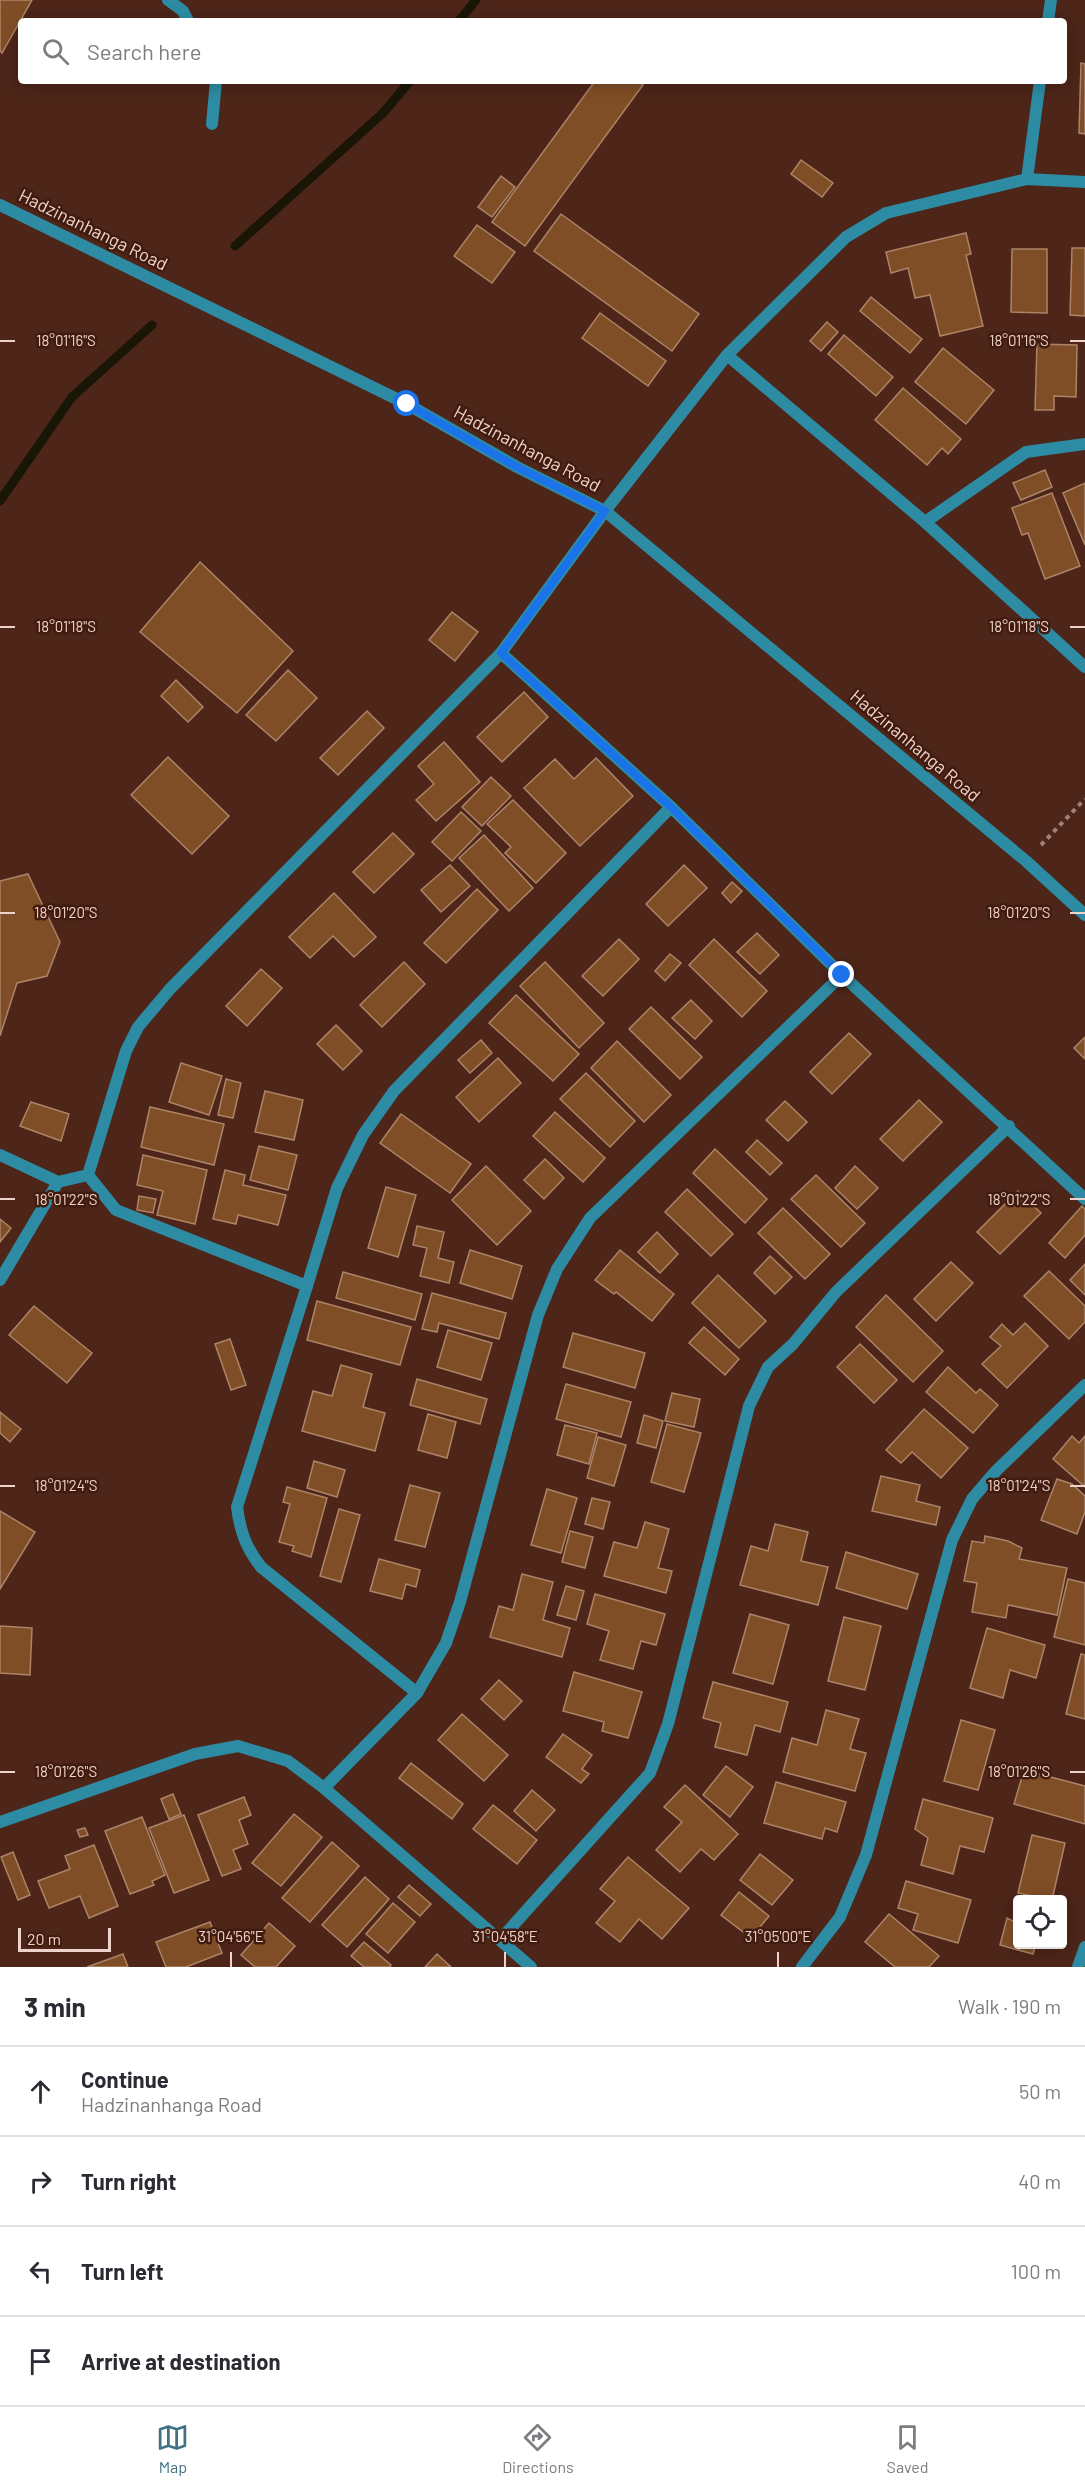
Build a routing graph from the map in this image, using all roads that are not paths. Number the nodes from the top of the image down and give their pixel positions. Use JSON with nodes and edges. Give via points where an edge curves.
{"nodes":[{"id":1,"x":168,"y":0,"type":"edge"},
{"id":2,"x":1051,"y":0,"type":"edge"},
{"id":3,"x":186,"y":18,"type":"edge"},
{"id":4,"x":1048,"y":18,"type":"edge"},
{"id":5,"x":216,"y":84,"type":"edge"},
{"id":6,"x":1040,"y":84,"type":"edge"},
{"id":7,"x":212,"y":124,"type":"dead end"},
{"id":8,"x":1027,"y":179,"type":"junction"},
{"id":9,"x":1085,"y":182,"type":"edge"},
{"id":10,"x":0,"y":204,"type":"edge"},
{"id":11,"x":727,"y":355,"type":"junction"},
{"id":12,"x":1085,"y":444,"type":"edge"},
{"id":13,"x":605,"y":511,"type":"junction"},
{"id":14,"x":925,"y":522,"type":"junction"},
{"id":15,"x":501,"y":653,"type":"junction"},
{"id":16,"x":1085,"y":667,"type":"edge"},
{"id":17,"x":671,"y":807,"type":"junction"},
{"id":18,"x":1085,"y":915,"type":"edge"},
{"id":19,"x":842,"y":975,"type":"junction"},
{"id":20,"x":1009,"y":1126,"type":"junction"},
{"id":21,"x":0,"y":1155,"type":"edge"},
{"id":22,"x":88,"y":1175,"type":"junction"},
{"id":23,"x":58,"y":1182,"type":"junction"},
{"id":24,"x":1085,"y":1198,"type":"edge"},
{"id":25,"x":0,"y":1280,"type":"edge"},
{"id":26,"x":307,"y":1286,"type":"junction"},
{"id":27,"x":1085,"y":1385,"type":"edge"},
{"id":28,"x":417,"y":1693,"type":"junction"},
{"id":29,"x":324,"y":1788,"type":"junction"},
{"id":30,"x":0,"y":1822,"type":"edge"},
{"id":31,"x":500,"y":1940,"type":"junction"},
{"id":32,"x":1085,"y":1947,"type":"edge"},
{"id":33,"x":531,"y":1967,"type":"edge"},
{"id":34,"x":802,"y":1967,"type":"edge"},
{"id":35,"x":1078,"y":1967,"type":"edge"}],
"edges":[{"from":1,"to":3,"type":"street"},
{"from":2,"to":4,"type":"street"},
{"from":5,"to":7,"type":"street"},
{"from":6,"to":8,"type":"street"},
{"from":8,"to":9,"type":"street"},
{"from":8,"to":11,"type":"street","via":[[886,213],[846,237]]},
{"from":10,"to":13,"type":"street","name":"Hadzinanhanga Road","via":[[407,404],[517,467]]},
{"from":11,"to":13,"type":"street"},
{"from":11,"to":14,"type":"street"},
{"from":12,"to":14,"type":"street","via":[[1026,452]]},
{"from":13,"to":15,"type":"street"},
{"from":13,"to":18,"type":"street","name":"Hadzinanhanga Road","via":[[1026,861]]},
{"from":14,"to":16,"type":"street"},
{"from":15,"to":17,"type":"street"},
{"from":15,"to":22,"type":"street","via":[[170,989],[138,1027],[126,1051]]},
{"from":17,"to":19,"type":"street"},
{"from":17,"to":26,"type":"street","via":[[394,1091],[363,1135],[337,1188]]},
{"from":19,"to":20,"type":"street"},
{"from":19,"to":28,"type":"street","via":[[590,1218],[558,1269],[538,1315],[460,1602],[446,1642]]},
{"from":20,"to":24,"type":"street"},
{"from":20,"to":31,"type":"street","via":[[837,1292],[768,1367],[749,1406],[668,1724],[650,1773]]},
{"from":21,"to":23,"type":"street"},
{"from":22,"to":23,"type":"street"},
{"from":22,"to":26,"type":"street","via":[[116,1210]]},
{"from":23,"to":25,"type":"street"},
{"from":26,"to":28,"type":"street","via":[[237,1507],[239,1527],[248,1551],[261,1567]]},
{"from":27,"to":34,"type":"street","via":[[996,1471],[972,1499],[952,1540],[866,1855],[840,1917]]},
{"from":28,"to":29,"type":"street"},
{"from":29,"to":30,"type":"street","via":[[288,1761],[238,1746],[195,1754]]},
{"from":29,"to":31,"type":"street"},
{"from":31,"to":33,"type":"street"},
{"from":32,"to":35,"type":"street"}]}
